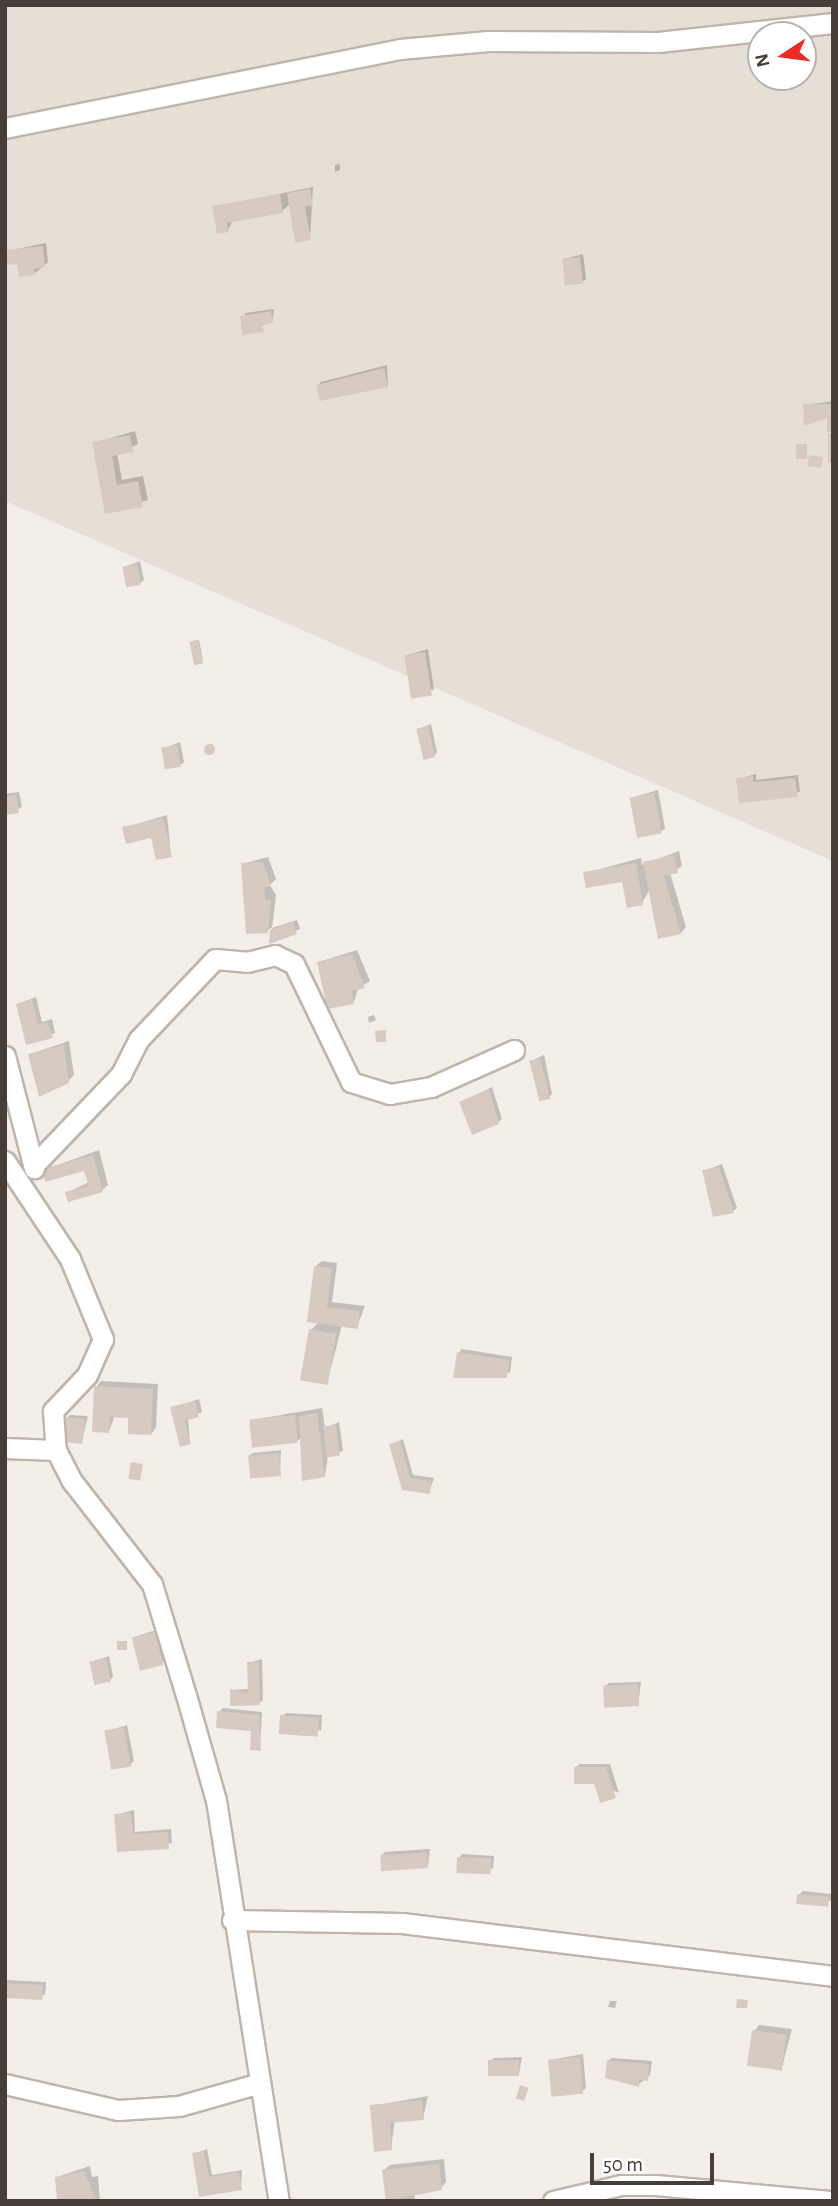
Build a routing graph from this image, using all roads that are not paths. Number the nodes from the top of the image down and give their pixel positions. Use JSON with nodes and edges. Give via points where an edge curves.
{"nodes":[{"id":1,"x":833,"y":23,"type":"edge"},
{"id":2,"x":5,"y":128,"type":"edge"},
{"id":3,"x":514,"y":1050,"type":"dead end"},
{"id":4,"x":5,"y":1056,"type":"edge"},
{"id":5,"x":5,"y":1161,"type":"edge"},
{"id":6,"x":37,"y":1162,"type":"junction"},
{"id":7,"x":24,"y":1186,"type":"junction"},
{"id":8,"x":5,"y":1448,"type":"edge"},
{"id":9,"x":56,"y":1450,"type":"junction"},
{"id":10,"x":232,"y":1920,"type":"junction"},
{"id":11,"x":833,"y":1976,"type":"edge"},
{"id":12,"x":5,"y":2084,"type":"edge"},
{"id":13,"x":257,"y":2084,"type":"junction"},
{"id":14,"x":792,"y":2199,"type":"edge"},
{"id":15,"x":279,"y":2201,"type":"edge"},
{"id":16,"x":553,"y":2201,"type":"edge"},
{"id":17,"x":829,"y":2201,"type":"edge"}],
"edges":[{"from":1,"to":2,"type":"street","via":[[657,42],[488,41],[400,49]]},
{"from":3,"to":6,"type":"street","via":[[431,1087],[390,1094],[351,1082],[294,964],[275,955],[247,962],[215,959],[139,1040],[121,1074]]},
{"from":4,"to":6,"type":"street"},
{"from":5,"to":7,"type":"street"},
{"from":6,"to":7,"type":"street"},
{"from":7,"to":9,"type":"street","via":[[70,1259],[103,1339],[87,1375],[53,1412]]},
{"from":8,"to":9,"type":"street"},
{"from":9,"to":10,"type":"street","via":[[72,1480],[152,1584],[216,1800]]},
{"from":10,"to":11,"type":"street","via":[[402,1923]]},
{"from":10,"to":13,"type":"street"},
{"from":12,"to":13,"type":"street","via":[[118,2110],[179,2106]]},
{"from":13,"to":15,"type":"street"},
{"from":14,"to":16,"type":"street","via":[[621,2185]]},
{"from":14,"to":17,"type":"street"}]}
